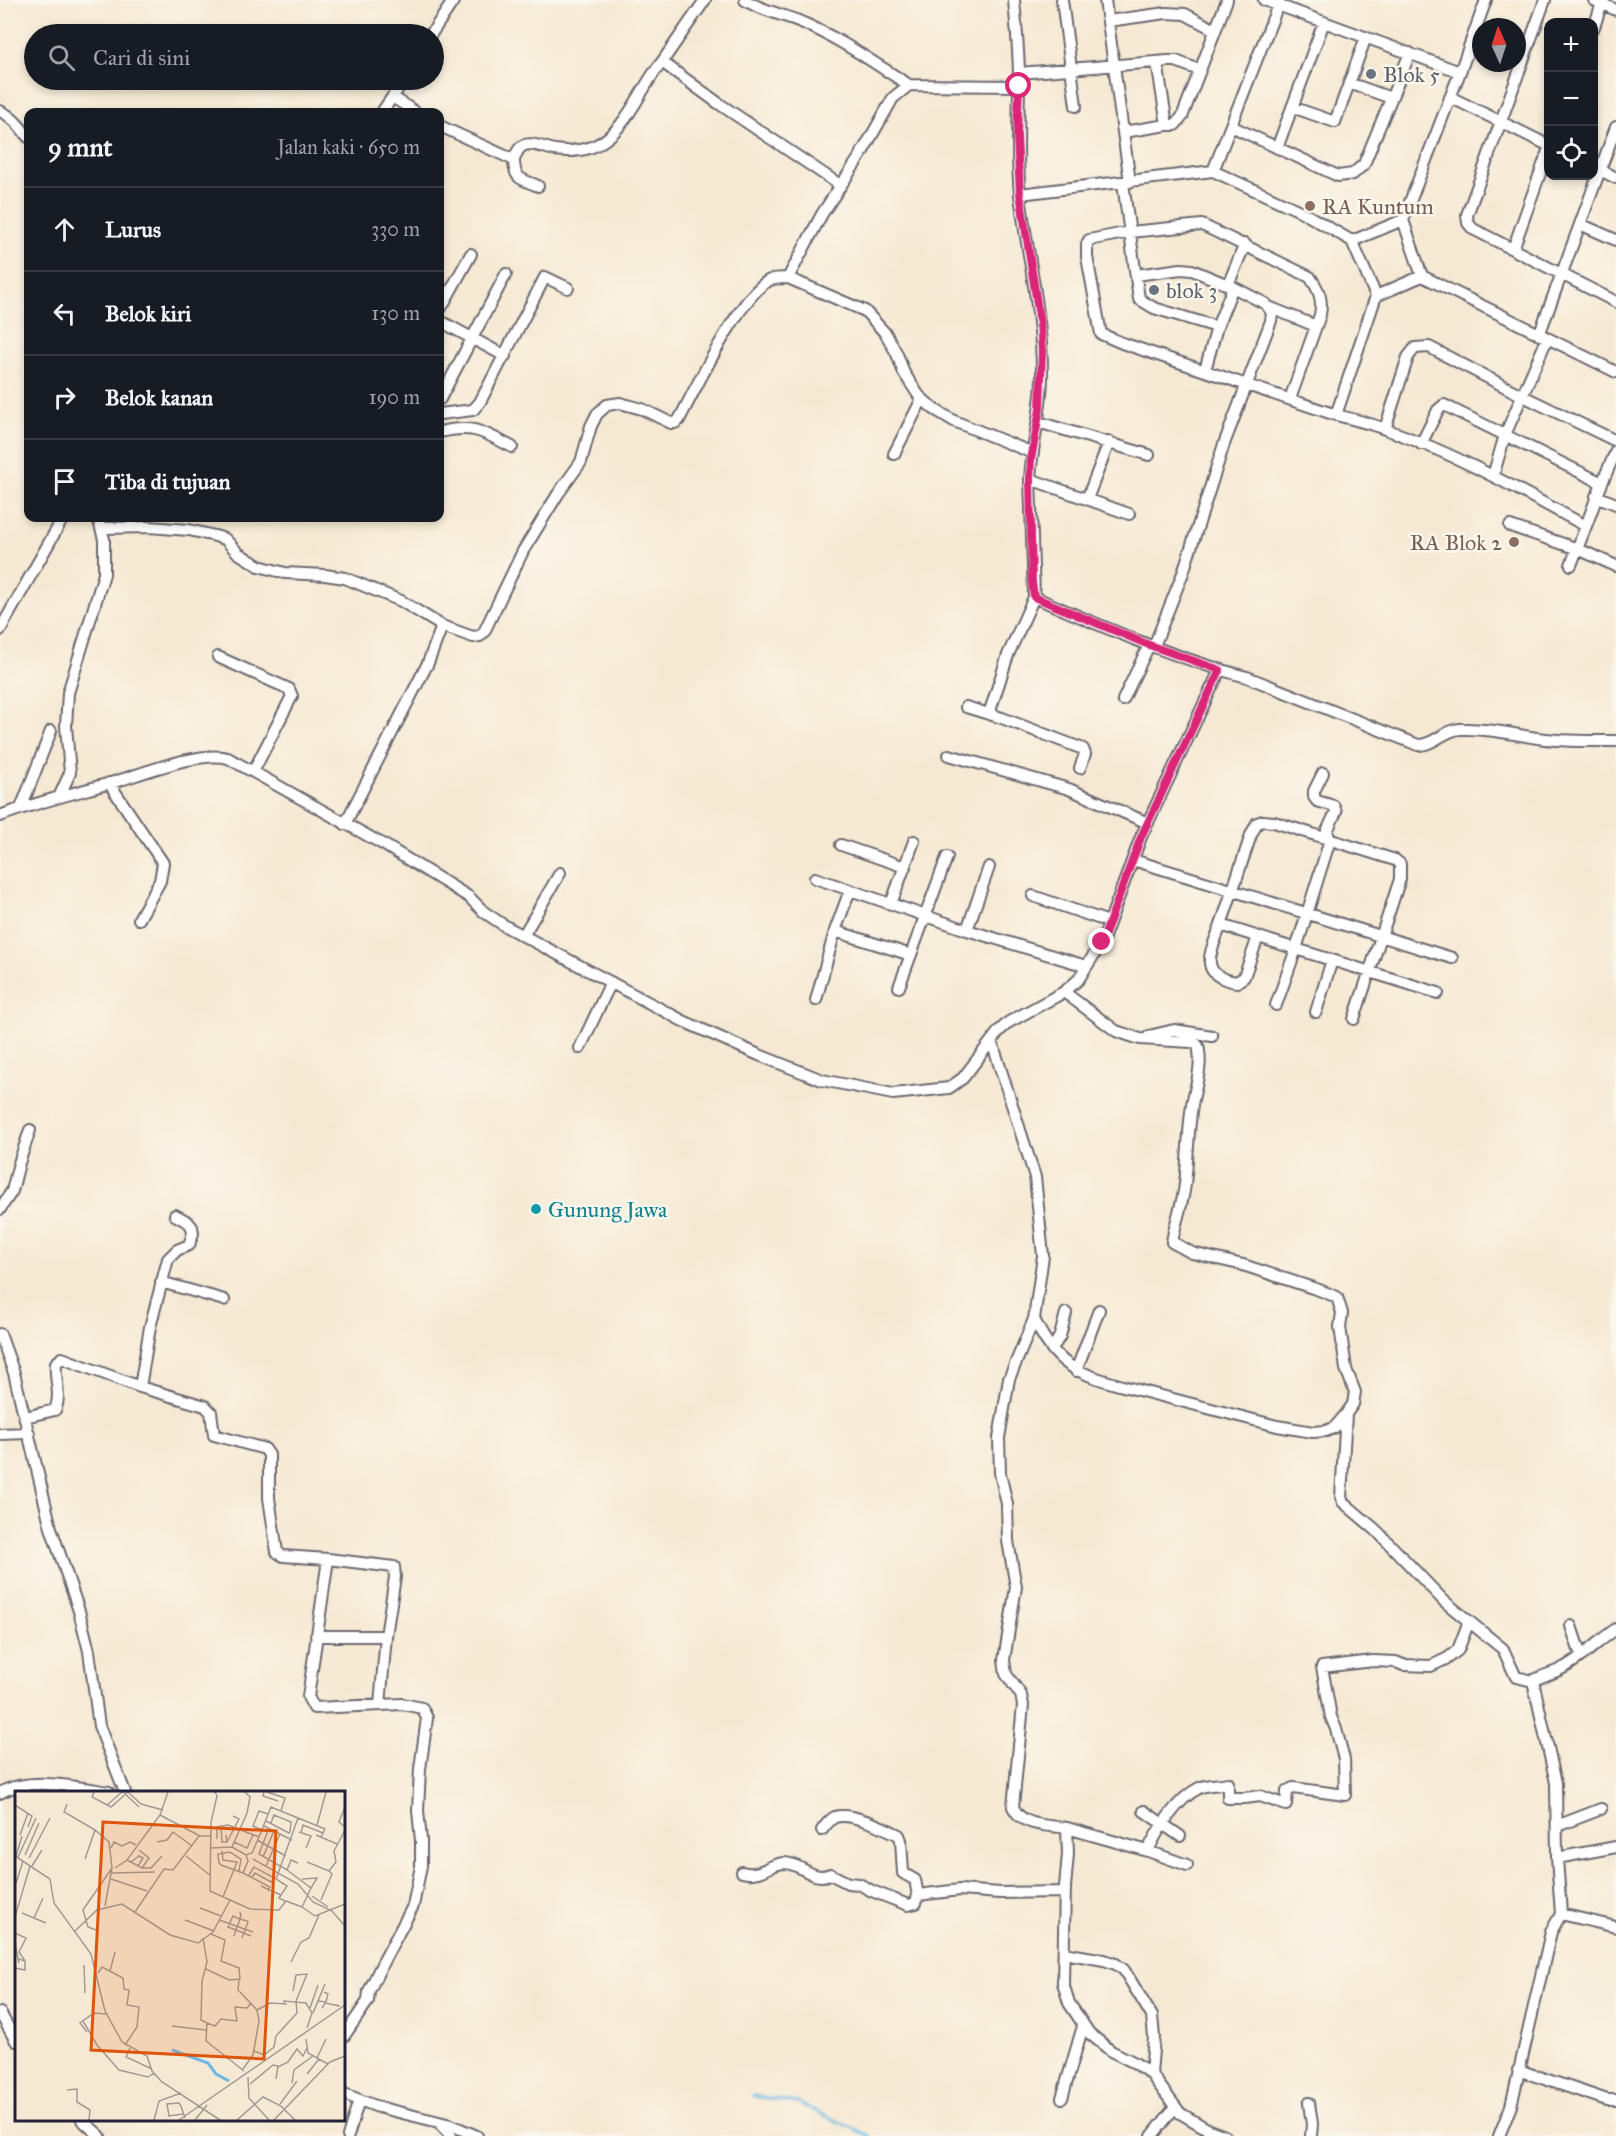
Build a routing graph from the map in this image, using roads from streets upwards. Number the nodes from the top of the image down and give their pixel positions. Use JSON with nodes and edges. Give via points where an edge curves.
{"nodes":[{"id":1,"x":454,"y":0,"type":"edge"},
{"id":2,"x":705,"y":0,"type":"edge"},
{"id":3,"x":745,"y":0,"type":"edge"},
{"id":4,"x":1014,"y":0,"type":"edge"},
{"id":5,"x":1062,"y":0,"type":"edge"},
{"id":6,"x":1105,"y":0,"type":"edge"},
{"id":7,"x":1227,"y":0,"type":"edge"},
{"id":8,"x":1264,"y":0,"type":"edge"},
{"id":9,"x":1486,"y":0,"type":"edge"},
{"id":10,"x":1545,"y":0,"type":"edge"},
{"id":11,"x":1598,"y":2,"type":"edge"},
{"id":12,"x":1279,"y":3,"type":"edge"},
{"id":13,"x":1616,"y":10,"type":"edge"},
{"id":14,"x":1595,"y":18,"type":"edge"},
{"id":15,"x":1108,"y":21,"type":"junction"},
{"id":16,"x":1324,"y":22,"type":"junction"},
{"id":17,"x":438,"y":24,"type":"edge"},
{"id":18,"x":1215,"y":30,"type":"junction"},
{"id":19,"x":1366,"y":38,"type":"junction"},
{"id":20,"x":1410,"y":53,"type":"junction"},
{"id":21,"x":662,"y":62,"type":"junction"},
{"id":22,"x":1157,"y":62,"type":"junction"},
{"id":23,"x":1114,"y":64,"type":"junction"},
{"id":24,"x":1071,"y":70,"type":"junction"},
{"id":25,"x":1199,"y":70,"type":"junction"},
{"id":26,"x":1460,"y":72,"type":"junction"},
{"id":27,"x":1019,"y":73,"type":"junction"},
{"id":28,"x":1349,"y":83,"type":"junction"},
{"id":29,"x":909,"y":85,"type":"junction"},
{"id":30,"x":1019,"y":86,"type":"junction"},
{"id":31,"x":398,"y":90,"type":"edge"},
{"id":32,"x":1450,"y":97,"type":"junction"},
{"id":33,"x":393,"y":98,"type":"junction"},
{"id":34,"x":1391,"y":98,"type":"junction"},
{"id":35,"x":1076,"y":106,"type":"dead end"},
{"id":36,"x":1292,"y":107,"type":"junction"},
{"id":37,"x":385,"y":108,"type":"edge"},
{"id":38,"x":409,"y":108,"type":"edge"},
{"id":39,"x":0,"y":111,"type":"edge"},
{"id":40,"x":1501,"y":122,"type":"junction"},
{"id":41,"x":1167,"y":125,"type":"junction"},
{"id":42,"x":1231,"y":126,"type":"junction"},
{"id":43,"x":1616,"y":127,"type":"edge"},
{"id":44,"x":444,"y":128,"type":"edge"},
{"id":45,"x":24,"y":132,"type":"edge"},
{"id":46,"x":1123,"y":132,"type":"junction"},
{"id":47,"x":1544,"y":143,"type":"edge"},
{"id":48,"x":1277,"y":147,"type":"junction"},
{"id":49,"x":514,"y":160,"type":"junction"},
{"id":50,"x":1544,"y":162,"type":"edge"},
{"id":51,"x":1598,"y":167,"type":"edge"},
{"id":52,"x":1598,"y":169,"type":"edge"},
{"id":53,"x":1213,"y":171,"type":"junction"},
{"id":54,"x":1616,"y":178,"type":"edge"},
{"id":55,"x":1594,"y":180,"type":"edge"},
{"id":56,"x":1126,"y":182,"type":"junction"},
{"id":57,"x":840,"y":185,"type":"junction"},
{"id":58,"x":538,"y":186,"type":"dead end"},
{"id":59,"x":1020,"y":194,"type":"junction"},
{"id":60,"x":1403,"y":220,"type":"junction"},
{"id":61,"x":1580,"y":224,"type":"junction"},
{"id":62,"x":1130,"y":232,"type":"junction"},
{"id":63,"x":1616,"y":240,"type":"edge"},
{"id":64,"x":1352,"y":241,"type":"junction"},
{"id":65,"x":1245,"y":244,"type":"junction"},
{"id":66,"x":1513,"y":249,"type":"junction"},
{"id":67,"x":471,"y":254,"type":"dead end"},
{"id":68,"x":506,"y":274,"type":"dead end"},
{"id":69,"x":1561,"y":274,"type":"junction"},
{"id":70,"x":1136,"y":275,"type":"junction"},
{"id":71,"x":1422,"y":276,"type":"junction"},
{"id":72,"x":788,"y":278,"type":"junction"},
{"id":73,"x":1231,"y":286,"type":"junction"},
{"id":74,"x":568,"y":288,"type":"dead end"},
{"id":75,"x":1377,"y":296,"type":"junction"},
{"id":76,"x":444,"y":300,"type":"edge"},
{"id":77,"x":1616,"y":302,"type":"edge"},
{"id":78,"x":1270,"y":308,"type":"junction"},
{"id":79,"x":444,"y":326,"type":"edge"},
{"id":80,"x":1316,"y":326,"type":"junction"},
{"id":81,"x":1217,"y":327,"type":"junction"},
{"id":82,"x":1543,"y":337,"type":"junction"},
{"id":83,"x":471,"y":339,"type":"junction"},
{"id":84,"x":505,"y":356,"type":"junction"},
{"id":85,"x":1205,"y":370,"type":"junction"},
{"id":86,"x":1616,"y":372,"type":"edge"},
{"id":87,"x":1246,"y":385,"type":"junction"},
{"id":88,"x":444,"y":391,"type":"edge"},
{"id":89,"x":1523,"y":396,"type":"junction"},
{"id":90,"x":922,"y":399,"type":"junction"},
{"id":91,"x":1290,"y":399,"type":"junction"},
{"id":92,"x":444,"y":414,"type":"edge"},
{"id":93,"x":1336,"y":415,"type":"junction"},
{"id":94,"x":1038,"y":422,"type":"junction"},
{"id":95,"x":1385,"y":429,"type":"junction"},
{"id":96,"x":444,"y":431,"type":"edge"},
{"id":97,"x":1505,"y":435,"type":"junction"},
{"id":98,"x":1616,"y":441,"type":"edge"},
{"id":99,"x":1109,"y":442,"type":"junction"},
{"id":100,"x":1421,"y":444,"type":"junction"},
{"id":101,"x":512,"y":447,"type":"dead end"},
{"id":102,"x":1616,"y":451,"type":"edge"},
{"id":103,"x":1033,"y":453,"type":"junction"},
{"id":104,"x":894,"y":454,"type":"dead end"},
{"id":105,"x":1149,"y":455,"type":"dead end"},
{"id":106,"x":1493,"y":476,"type":"junction"},
{"id":107,"x":1030,"y":479,"type":"junction"},
{"id":108,"x":1602,"y":483,"type":"junction"},
{"id":109,"x":1596,"y":496,"type":"junction"},
{"id":110,"x":1087,"y":499,"type":"junction"},
{"id":111,"x":1616,"y":504,"type":"edge"},
{"id":112,"x":1129,"y":514,"type":"dead end"},
{"id":113,"x":61,"y":522,"type":"edge"},
{"id":114,"x":100,"y":523,"type":"edge"},
{"id":115,"x":1510,"y":526,"type":"dead end"},
{"id":116,"x":1586,"y":526,"type":"junction"},
{"id":117,"x":1578,"y":549,"type":"junction"},
{"id":118,"x":1571,"y":565,"type":"dead end"},
{"id":119,"x":1616,"y":566,"type":"edge"},
{"id":120,"x":1034,"y":597,"type":"junction"},
{"id":121,"x":442,"y":626,"type":"junction"},
{"id":122,"x":0,"y":630,"type":"edge"},
{"id":123,"x":1152,"y":645,"type":"junction"},
{"id":124,"x":218,"y":657,"type":"dead end"},
{"id":125,"x":1220,"y":670,"type":"junction"},
{"id":126,"x":1123,"y":700,"type":"dead end"},
{"id":127,"x":966,"y":707,"type":"dead end"},
{"id":128,"x":989,"y":714,"type":"junction"},
{"id":129,"x":51,"y":731,"type":"dead end"},
{"id":130,"x":1616,"y":741,"type":"edge"},
{"id":131,"x":948,"y":755,"type":"dead end"},
{"id":132,"x":1080,"y":768,"type":"dead end"},
{"id":133,"x":254,"y":772,"type":"junction"},
{"id":134,"x":1323,"y":773,"type":"dead end"},
{"id":135,"x":109,"y":783,"type":"junction"},
{"id":136,"x":60,"y":795,"type":"junction"},
{"id":137,"x":21,"y":808,"type":"junction"},
{"id":138,"x":0,"y":816,"type":"edge"},
{"id":139,"x":1148,"y":823,"type":"junction"},
{"id":140,"x":345,"y":824,"type":"junction"},
{"id":141,"x":1330,"y":840,"type":"junction"},
{"id":142,"x":914,"y":841,"type":"dead end"},
{"id":143,"x":841,"y":845,"type":"dead end"},
{"id":144,"x":947,"y":857,"type":"dead end"},
{"id":145,"x":1133,"y":860,"type":"junction"},
{"id":146,"x":905,"y":867,"type":"junction"},
{"id":147,"x":988,"y":867,"type":"dead end"},
{"id":148,"x":560,"y":873,"type":"dead end"},
{"id":149,"x":815,"y":878,"type":"dead end"},
{"id":150,"x":850,"y":890,"type":"junction"},
{"id":151,"x":1233,"y":890,"type":"junction"},
{"id":152,"x":1033,"y":896,"type":"dead end"},
{"id":153,"x":891,"y":904,"type":"junction"},
{"id":154,"x":1307,"y":913,"type":"junction"},
{"id":155,"x":925,"y":915,"type":"junction"},
{"id":156,"x":139,"y":919,"type":"dead end"},
{"id":157,"x":1109,"y":922,"type":"junction"},
{"id":158,"x":1221,"y":925,"type":"junction"},
{"id":159,"x":967,"y":930,"type":"junction"},
{"id":160,"x":836,"y":931,"type":"junction"},
{"id":161,"x":1382,"y":935,"type":"junction"},
{"id":162,"x":523,"y":936,"type":"junction"},
{"id":163,"x":1258,"y":937,"type":"junction"},
{"id":164,"x":1296,"y":949,"type":"junction"},
{"id":165,"x":910,"y":955,"type":"junction"},
{"id":166,"x":1452,"y":958,"type":"dead end"},
{"id":167,"x":1332,"y":960,"type":"junction"},
{"id":168,"x":1086,"y":966,"type":"junction"},
{"id":169,"x":1370,"y":972,"type":"junction"},
{"id":170,"x":612,"y":982,"type":"junction"},
{"id":171,"x":899,"y":987,"type":"dead end"},
{"id":172,"x":1064,"y":992,"type":"junction"},
{"id":173,"x":1438,"y":993,"type":"dead end"},
{"id":174,"x":816,"y":1000,"type":"dead end"},
{"id":175,"x":1276,"y":1005,"type":"dead end"},
{"id":176,"x":1316,"y":1012,"type":"dead end"},
{"id":177,"x":1354,"y":1019,"type":"dead end"},
{"id":178,"x":1212,"y":1036,"type":"dead end"},
{"id":179,"x":1140,"y":1038,"type":"junction"},
{"id":180,"x":992,"y":1042,"type":"junction"},
{"id":181,"x":580,"y":1048,"type":"dead end"},
{"id":182,"x":30,"y":1130,"type":"dead end"},
{"id":183,"x":0,"y":1209,"type":"edge"},
{"id":184,"x":175,"y":1215,"type":"dead end"},
{"id":185,"x":161,"y":1282,"type":"junction"},
{"id":186,"x":224,"y":1300,"type":"dead end"},
{"id":187,"x":1099,"y":1310,"type":"dead end"},
{"id":188,"x":1066,"y":1312,"type":"dead end"},
{"id":189,"x":1034,"y":1320,"type":"junction"},
{"id":190,"x":0,"y":1334,"type":"edge"},
{"id":191,"x":1052,"y":1350,"type":"junction"},
{"id":192,"x":1076,"y":1371,"type":"junction"},
{"id":193,"x":140,"y":1387,"type":"junction"},
{"id":194,"x":1346,"y":1413,"type":"junction"},
{"id":195,"x":25,"y":1417,"type":"junction"},
{"id":196,"x":29,"y":1433,"type":"junction"},
{"id":197,"x":0,"y":1434,"type":"edge"},
{"id":198,"x":328,"y":1559,"type":"junction"},
{"id":199,"x":1469,"y":1622,"type":"junction"},
{"id":200,"x":1571,"y":1626,"type":"dead end"},
{"id":201,"x":1616,"y":1629,"type":"edge"},
{"id":202,"x":316,"y":1636,"type":"junction"},
{"id":203,"x":386,"y":1636,"type":"junction"},
{"id":204,"x":1583,"y":1655,"type":"junction"},
{"id":205,"x":1533,"y":1681,"type":"junction"},
{"id":206,"x":380,"y":1705,"type":"junction"},
{"id":207,"x":102,"y":1791,"type":"edge"},
{"id":208,"x":125,"y":1791,"type":"edge"},
{"id":209,"x":0,"y":1793,"type":"edge"},
{"id":210,"x":1601,"y":1809,"type":"dead end"},
{"id":211,"x":1144,"y":1811,"type":"dead end"},
{"id":212,"x":1163,"y":1823,"type":"junction"},
{"id":213,"x":1557,"y":1826,"type":"junction"},
{"id":214,"x":1067,"y":1828,"type":"junction"},
{"id":215,"x":822,"y":1830,"type":"dead end"},
{"id":216,"x":1180,"y":1836,"type":"dead end"},
{"id":217,"x":1616,"y":1847,"type":"edge"},
{"id":218,"x":1148,"y":1851,"type":"junction"},
{"id":219,"x":1557,"y":1858,"type":"junction"},
{"id":220,"x":1187,"y":1865,"type":"dead end"},
{"id":221,"x":742,"y":1872,"type":"dead end"},
{"id":222,"x":1065,"y":1892,"type":"junction"},
{"id":223,"x":918,"y":1894,"type":"junction"},
{"id":224,"x":1560,"y":1914,"type":"junction"},
{"id":225,"x":1616,"y":1926,"type":"edge"},
{"id":226,"x":1064,"y":1953,"type":"junction"},
{"id":227,"x":0,"y":2013,"type":"edge"},
{"id":228,"x":1083,"y":2026,"type":"junction"},
{"id":229,"x":345,"y":2035,"type":"edge"},
{"id":230,"x":15,"y":2039,"type":"edge"},
{"id":231,"x":1518,"y":2070,"type":"junction"},
{"id":232,"x":1151,"y":2074,"type":"junction"},
{"id":233,"x":345,"y":2094,"type":"edge"},
{"id":234,"x":1062,"y":2098,"type":"dead end"},
{"id":235,"x":359,"y":2100,"type":"junction"},
{"id":236,"x":1616,"y":2100,"type":"edge"},
{"id":237,"x":1309,"y":2103,"type":"dead end"},
{"id":238,"x":1175,"y":2107,"type":"junction"},
{"id":239,"x":83,"y":2121,"type":"edge"},
{"id":240,"x":438,"y":2122,"type":"junction"},
{"id":241,"x":100,"y":2136,"type":"edge"},
{"id":242,"x":348,"y":2136,"type":"edge"},
{"id":243,"x":451,"y":2136,"type":"edge"},
{"id":244,"x":477,"y":2136,"type":"edge"},
{"id":245,"x":1152,"y":2136,"type":"edge"},
{"id":246,"x":1225,"y":2136,"type":"edge"},
{"id":247,"x":1311,"y":2136,"type":"edge"},
{"id":248,"x":1499,"y":2136,"type":"edge"}],
"edges":[{"from":1,"to":17,"type":"street"},
{"from":2,"to":21,"type":"street"},
{"from":3,"to":29,"type":"street","via":[[821,31]]},
{"from":4,"to":27,"type":"street"},
{"from":5,"to":24,"type":"street"},
{"from":6,"to":15,"type":"street"},
{"from":7,"to":18,"type":"street"},
{"from":8,"to":12,"type":"street"},
{"from":9,"to":26,"type":"street"},
{"from":10,"to":40,"type":"street"},
{"from":11,"to":13,"type":"street"},
{"from":11,"to":14,"type":"street"},
{"from":12,"to":16,"type":"street"},
{"from":12,"to":42,"type":"street"},
{"from":15,"to":18,"type":"street","via":[[1185,14]]},
{"from":15,"to":23,"type":"street"},
{"from":16,"to":19,"type":"street"},
{"from":16,"to":36,"type":"street"},
{"from":18,"to":25,"type":"street"},
{"from":19,"to":20,"type":"street"},
{"from":19,"to":28,"type":"street"},
{"from":20,"to":26,"type":"street"},
{"from":20,"to":34,"type":"street"},
{"from":21,"to":49,"type":"street","via":[[630,112],[609,136],[594,146],[579,151],[526,144]]},
{"from":21,"to":57,"type":"street"},
{"from":22,"to":23,"type":"street"},
{"from":22,"to":25,"type":"street","via":[[1176,61]]},
{"from":22,"to":41,"type":"street"},
{"from":23,"to":24,"type":"street"},
{"from":23,"to":46,"type":"street"},
{"from":24,"to":27,"type":"street"},
{"from":24,"to":35,"type":"street"},
{"from":25,"to":41,"type":"street","via":[[1180,120]]},
{"from":26,"to":32,"type":"street"},
{"from":27,"to":30,"type":"street"},
{"from":28,"to":34,"type":"street"},
{"from":28,"to":36,"type":"street","via":[[1335,122]]},
{"from":29,"to":30,"type":"street"},
{"from":29,"to":57,"type":"street","via":[[893,98]]},
{"from":30,"to":59,"type":"street"},
{"from":31,"to":33,"type":"street"},
{"from":32,"to":40,"type":"street"},
{"from":32,"to":60,"type":"street"},
{"from":33,"to":37,"type":"street"},
{"from":33,"to":38,"type":"street"},
{"from":34,"to":48,"type":"street","via":[[1364,164],[1353,174],[1338,176]]},
{"from":36,"to":48,"type":"street"},
{"from":39,"to":45,"type":"street"},
{"from":40,"to":47,"type":"street"},
{"from":40,"to":66,"type":"street","via":[[1467,216],[1473,229]]},
{"from":41,"to":46,"type":"street"},
{"from":42,"to":48,"type":"street"},
{"from":42,"to":53,"type":"street"},
{"from":43,"to":51,"type":"street"},
{"from":44,"to":49,"type":"street"},
{"from":46,"to":56,"type":"street"},
{"from":49,"to":58,"type":"street","via":[[518,177]]},
{"from":50,"to":66,"type":"street"},
{"from":52,"to":54,"type":"street"},
{"from":53,"to":56,"type":"street"},
{"from":53,"to":64,"type":"street","via":[[1300,211]]},
{"from":55,"to":61,"type":"street"},
{"from":56,"to":59,"type":"street"},
{"from":56,"to":62,"type":"street"},
{"from":57,"to":72,"type":"street"},
{"from":59,"to":94,"type":"street","via":[[1041,343]]},
{"from":60,"to":64,"type":"street"},
{"from":60,"to":71,"type":"street"},
{"from":61,"to":63,"type":"street"},
{"from":61,"to":69,"type":"street"},
{"from":62,"to":65,"type":"street","via":[[1202,225]]},
{"from":62,"to":70,"type":"street"},
{"from":62,"to":85,"type":"street","via":[[1096,238],[1087,244],[1098,329],[1122,344]]},
{"from":64,"to":75,"type":"street"},
{"from":65,"to":73,"type":"street"},
{"from":65,"to":80,"type":"street","via":[[1310,277],[1322,303]]},
{"from":66,"to":69,"type":"street"},
{"from":67,"to":76,"type":"street"},
{"from":68,"to":83,"type":"street"},
{"from":69,"to":77,"type":"street"},
{"from":69,"to":82,"type":"street"},
{"from":70,"to":73,"type":"street","via":[[1192,270]]},
{"from":70,"to":81,"type":"street","via":[[1137,292],[1143,302]]},
{"from":71,"to":75,"type":"street"},
{"from":71,"to":82,"type":"street"},
{"from":72,"to":90,"type":"street","via":[[865,311],[886,334],[904,374]]},
{"from":72,"to":121,"type":"street","via":[[769,280],[748,302],[675,423],[620,403],[607,405],[597,414],[581,462],[522,551],[484,632],[472,637]]},
{"from":73,"to":78,"type":"street"},
{"from":73,"to":81,"type":"street"},
{"from":74,"to":84,"type":"street","via":[[545,277]]},
{"from":75,"to":93,"type":"street"},
{"from":78,"to":80,"type":"street"},
{"from":78,"to":87,"type":"street","via":[[1271,321]]},
{"from":79,"to":83,"type":"street"},
{"from":80,"to":91,"type":"street"},
{"from":81,"to":85,"type":"street"},
{"from":82,"to":86,"type":"street"},
{"from":82,"to":89,"type":"street"},
{"from":83,"to":84,"type":"street"},
{"from":83,"to":88,"type":"street"},
{"from":84,"to":92,"type":"street","via":[[473,410]]},
{"from":85,"to":87,"type":"street"},
{"from":87,"to":91,"type":"street"},
{"from":87,"to":123,"type":"street","via":[[1183,573]]},
{"from":89,"to":95,"type":"street","via":[[1429,347],[1420,346],[1408,357]]},
{"from":89,"to":97,"type":"street"},
{"from":89,"to":98,"type":"street"},
{"from":90,"to":103,"type":"street","via":[[954,421]]},
{"from":90,"to":104,"type":"street"},
{"from":91,"to":93,"type":"street"},
{"from":93,"to":95,"type":"street"},
{"from":94,"to":99,"type":"street"},
{"from":94,"to":103,"type":"street"},
{"from":95,"to":100,"type":"street"},
{"from":96,"to":101,"type":"street","via":[[482,431]]},
{"from":97,"to":100,"type":"street","via":[[1444,405]]},
{"from":97,"to":106,"type":"street"},
{"from":97,"to":108,"type":"street"},
{"from":99,"to":105,"type":"street"},
{"from":99,"to":110,"type":"street"},
{"from":100,"to":106,"type":"street"},
{"from":102,"to":108,"type":"street"},
{"from":103,"to":107,"type":"street"},
{"from":106,"to":116,"type":"street"},
{"from":107,"to":110,"type":"street"},
{"from":107,"to":120,"type":"street"},
{"from":108,"to":109,"type":"street"},
{"from":109,"to":111,"type":"street"},
{"from":109,"to":116,"type":"street"},
{"from":110,"to":112,"type":"street"},
{"from":113,"to":122,"type":"street"},
{"from":114,"to":121,"type":"street","via":[[189,530],[225,539],[259,566],[285,573],[345,578],[401,601]]},
{"from":114,"to":136,"type":"street","via":[[104,574],[68,693],[70,772]]},
{"from":115,"to":117,"type":"street"},
{"from":116,"to":117,"type":"street"},
{"from":117,"to":118,"type":"street"},
{"from":117,"to":119,"type":"street"},
{"from":120,"to":123,"type":"street"},
{"from":120,"to":128,"type":"street","via":[[1008,655]]},
{"from":121,"to":140,"type":"street","via":[[428,663]]},
{"from":123,"to":125,"type":"street"},
{"from":123,"to":126,"type":"street"},
{"from":124,"to":133,"type":"street","via":[[291,692]]},
{"from":125,"to":130,"type":"street","via":[[1247,676],[1418,745],[1457,729],[1502,731],[1540,739]]},
{"from":125,"to":139,"type":"street"},
{"from":127,"to":128,"type":"street"},
{"from":128,"to":132,"type":"street","via":[[1083,749]]},
{"from":129,"to":137,"type":"street"},
{"from":131,"to":139,"type":"street","via":[[1069,789]]},
{"from":133,"to":135,"type":"street","via":[[228,758],[209,756]]},
{"from":133,"to":140,"type":"street"},
{"from":134,"to":141,"type":"street","via":[[1314,797],[1336,807],[1327,831]]},
{"from":135,"to":136,"type":"street"},
{"from":135,"to":156,"type":"street","via":[[163,863],[160,881]]},
{"from":136,"to":137,"type":"street"},
{"from":137,"to":138,"type":"street"},
{"from":139,"to":145,"type":"street"},
{"from":140,"to":162,"type":"street","via":[[469,897],[484,912]]},
{"from":141,"to":151,"type":"street","via":[[1274,822],[1257,823]]},
{"from":141,"to":154,"type":"street"},
{"from":141,"to":161,"type":"street","via":[[1400,864],[1400,879]]},
{"from":142,"to":146,"type":"street"},
{"from":143,"to":146,"type":"street"},
{"from":144,"to":155,"type":"street"},
{"from":145,"to":151,"type":"street"},
{"from":145,"to":157,"type":"street"},
{"from":146,"to":153,"type":"street"},
{"from":147,"to":159,"type":"street"},
{"from":148,"to":162,"type":"street"},
{"from":149,"to":150,"type":"street"},
{"from":150,"to":153,"type":"street"},
{"from":150,"to":160,"type":"street"},
{"from":151,"to":154,"type":"street"},
{"from":151,"to":158,"type":"street"},
{"from":152,"to":157,"type":"street"},
{"from":153,"to":155,"type":"street"},
{"from":154,"to":161,"type":"street"},
{"from":154,"to":164,"type":"street"},
{"from":155,"to":159,"type":"street"},
{"from":155,"to":165,"type":"street"},
{"from":157,"to":168,"type":"street","via":[[1102,942]]},
{"from":158,"to":163,"type":"street"},
{"from":158,"to":163,"type":"street","via":[[1209,956],[1216,975],[1227,981],[1237,982],[1244,976]]},
{"from":159,"to":168,"type":"street"},
{"from":160,"to":165,"type":"street"},
{"from":160,"to":174,"type":"street"},
{"from":161,"to":166,"type":"street"},
{"from":161,"to":169,"type":"street"},
{"from":162,"to":170,"type":"street"},
{"from":163,"to":164,"type":"street"},
{"from":164,"to":167,"type":"street"},
{"from":164,"to":175,"type":"street"},
{"from":165,"to":171,"type":"street"},
{"from":167,"to":169,"type":"street"},
{"from":167,"to":176,"type":"street"},
{"from":168,"to":172,"type":"street"},
{"from":169,"to":173,"type":"street"},
{"from":169,"to":177,"type":"street"},
{"from":170,"to":180,"type":"street","via":[[683,1021],[759,1055],[822,1080],[893,1094],[949,1088]]},
{"from":170,"to":181,"type":"street"},
{"from":172,"to":179,"type":"street","via":[[1116,1031]]},
{"from":172,"to":180,"type":"street","via":[[1009,1022]]},
{"from":178,"to":179,"type":"street","via":[[1174,1030]]},
{"from":179,"to":194,"type":"street","via":[[1191,1041],[1200,1048],[1185,1185],[1172,1242],[1192,1253],[1243,1265],[1337,1298],[1342,1313],[1346,1369],[1354,1392],[1353,1404]]},
{"from":180,"to":189,"type":"street","via":[[1035,1178],[1043,1256]]},
{"from":182,"to":183,"type":"street","via":[[12,1191]]},
{"from":184,"to":185,"type":"street","via":[[188,1222],[193,1233],[189,1245],[168,1259]]},
{"from":185,"to":186,"type":"street"},
{"from":185,"to":193,"type":"street"},
{"from":187,"to":192,"type":"street"},
{"from":188,"to":191,"type":"street"},
{"from":189,"to":191,"type":"street"},
{"from":189,"to":214,"type":"street","via":[[1009,1379],[999,1438],[1016,1587],[1005,1667],[1023,1705],[1013,1807],[1026,1822]]},
{"from":190,"to":195,"type":"street"},
{"from":191,"to":192,"type":"street"},
{"from":192,"to":194,"type":"street","via":[[1277,1426],[1313,1432],[1335,1427]]},
{"from":193,"to":195,"type":"street","via":[[62,1358],[55,1370],[59,1401],[55,1410]]},
{"from":193,"to":198,"type":"street","via":[[206,1407],[211,1412],[214,1435],[266,1449],[270,1455],[269,1498],[277,1552],[284,1556]]},
{"from":194,"to":199,"type":"street","via":[[1343,1502]]},
{"from":195,"to":196,"type":"street"},
{"from":196,"to":197,"type":"street"},
{"from":196,"to":208,"type":"street","via":[[51,1528],[89,1651],[99,1726]]},
{"from":198,"to":202,"type":"street"},
{"from":198,"to":203,"type":"street","via":[[394,1567]]},
{"from":199,"to":205,"type":"street","via":[[1503,1649],[1516,1677]]},
{"from":199,"to":212,"type":"street","via":[[1458,1650],[1431,1666],[1372,1661],[1322,1667],[1330,1717],[1344,1759],[1345,1795],[1293,1788],[1287,1791],[1286,1805],[1260,1796],[1228,1798],[1228,1784],[1199,1787]]},
{"from":200,"to":204,"type":"street"},
{"from":201,"to":204,"type":"street"},
{"from":202,"to":203,"type":"street"},
{"from":202,"to":206,"type":"street","via":[[308,1697],[314,1708]]},
{"from":203,"to":206,"type":"street"},
{"from":204,"to":205,"type":"street"},
{"from":205,"to":213,"type":"street","via":[[1556,1783]]},
{"from":206,"to":229,"type":"street","via":[[422,1708],[427,1718],[418,1811],[421,1866],[413,1906],[369,1991],[368,2001]]},
{"from":207,"to":209,"type":"street","via":[[28,1785]]},
{"from":210,"to":213,"type":"street"},
{"from":211,"to":212,"type":"street"},
{"from":212,"to":216,"type":"street"},
{"from":212,"to":218,"type":"street"},
{"from":213,"to":219,"type":"street"},
{"from":214,"to":218,"type":"street"},
{"from":214,"to":222,"type":"street"},
{"from":215,"to":223,"type":"street","via":[[832,1818],[844,1816],[899,1834],[903,1874],[915,1880]]},
{"from":217,"to":219,"type":"street"},
{"from":218,"to":220,"type":"street"},
{"from":219,"to":224,"type":"street"},
{"from":221,"to":223,"type":"street","via":[[759,1873],[782,1863],[792,1864],[816,1876],[830,1874],[859,1884],[908,1905],[916,1903]]},
{"from":222,"to":223,"type":"street","via":[[960,1890]]},
{"from":222,"to":226,"type":"street"},
{"from":224,"to":225,"type":"street"},
{"from":224,"to":231,"type":"street","via":[[1551,1932]]},
{"from":226,"to":228,"type":"street","via":[[1063,1983]]},
{"from":226,"to":232,"type":"street","via":[[1104,1960],[1124,1970],[1152,2016]]},
{"from":227,"to":230,"type":"street"},
{"from":228,"to":232,"type":"street","via":[[1111,2051]]},
{"from":228,"to":234,"type":"street"},
{"from":231,"to":236,"type":"street"},
{"from":231,"to":248,"type":"street","via":[[1511,2106]]},
{"from":232,"to":238,"type":"street"},
{"from":233,"to":235,"type":"street"},
{"from":235,"to":240,"type":"street"},
{"from":235,"to":242,"type":"street"},
{"from":237,"to":247,"type":"street"},
{"from":238,"to":245,"type":"street"},
{"from":238,"to":246,"type":"street"},
{"from":239,"to":241,"type":"street"},
{"from":240,"to":243,"type":"street"},
{"from":240,"to":244,"type":"street"}]}
